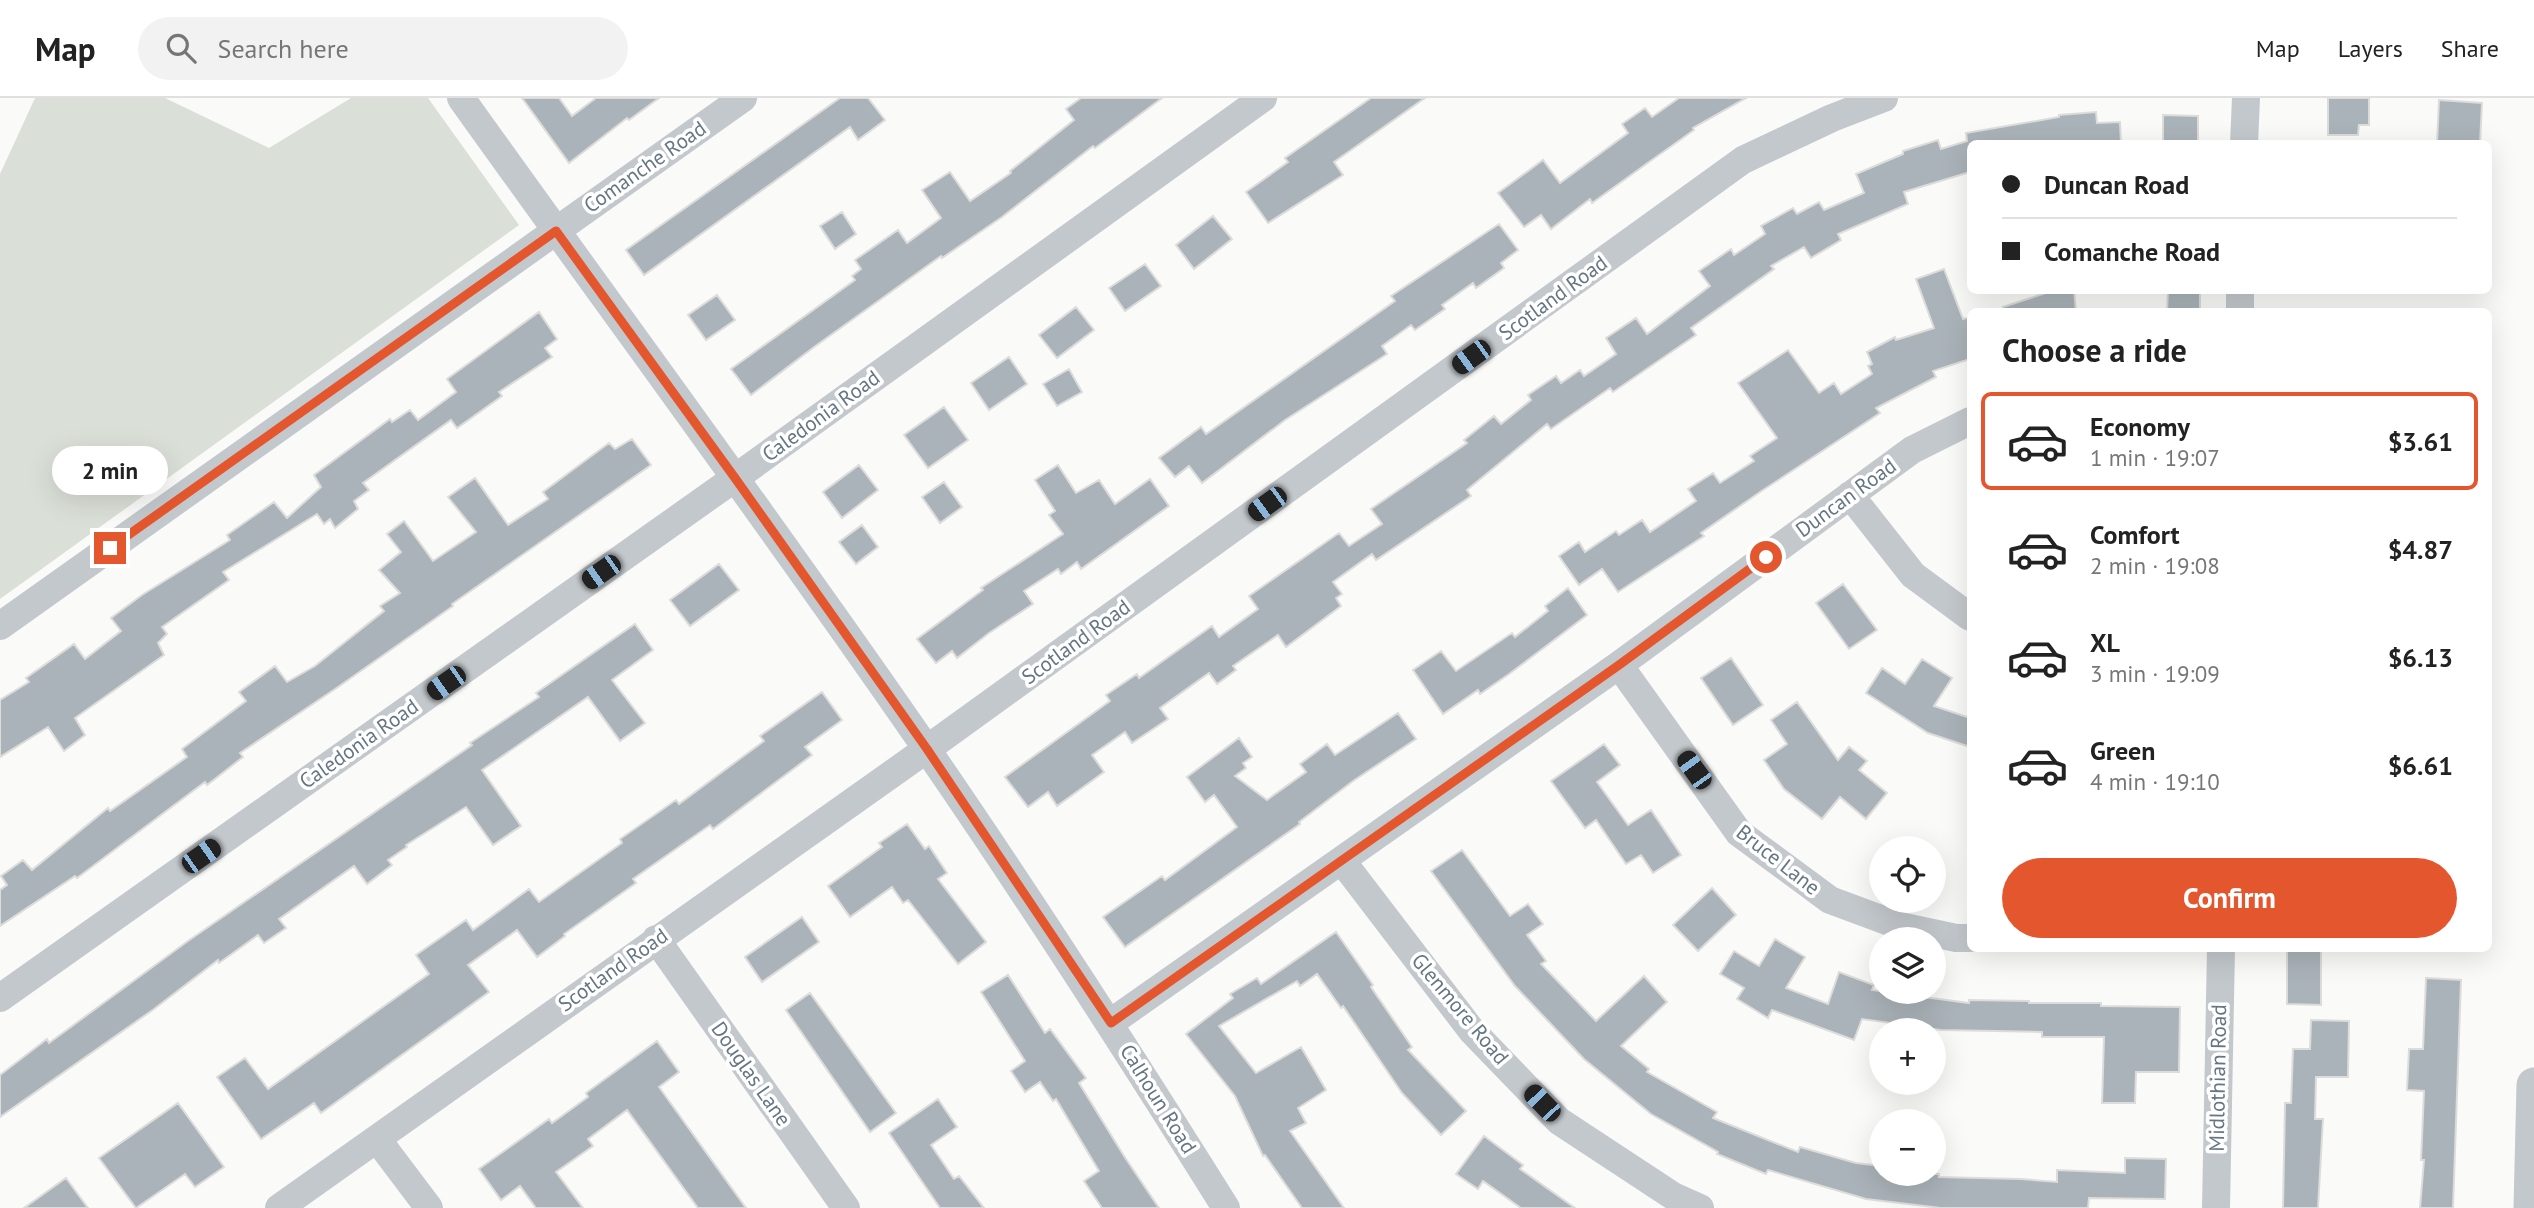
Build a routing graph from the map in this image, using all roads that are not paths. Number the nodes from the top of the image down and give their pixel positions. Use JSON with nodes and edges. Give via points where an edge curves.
{"nodes":[{"id":1,"x":461,"y":98,"type":"edge"},
{"id":2,"x":743,"y":98,"type":"edge"},
{"id":3,"x":1263,"y":98,"type":"edge"},
{"id":4,"x":1884,"y":98,"type":"edge"},
{"id":5,"x":2246,"y":98,"type":"edge"},
{"id":6,"x":2244,"y":140,"type":"edge"},
{"id":7,"x":556,"y":231,"type":"junction"},
{"id":8,"x":1967,"y":422,"type":"edge"},
{"id":9,"x":735,"y":478,"type":"junction"},
{"id":10,"x":1850,"y":495,"type":"junction"},
{"id":11,"x":1967,"y":615,"type":"edge"},
{"id":12,"x":0,"y":626,"type":"edge"},
{"id":13,"x":1619,"y":665,"type":"junction"},
{"id":14,"x":927,"y":749,"type":"junction"},
{"id":15,"x":1342,"y":861,"type":"junction"},
{"id":16,"x":1967,"y":938,"type":"edge"},
{"id":17,"x":656,"y":939,"type":"junction"},
{"id":18,"x":2221,"y":952,"type":"edge"},
{"id":19,"x":0,"y":998,"type":"edge"},
{"id":20,"x":1111,"y":1023,"type":"junction"},
{"id":21,"x":2534,"y":1085,"type":"edge"},
{"id":22,"x":377,"y":1139,"type":"junction"},
{"id":23,"x":279,"y":1208,"type":"edge"},
{"id":24,"x":429,"y":1208,"type":"edge"},
{"id":25,"x":846,"y":1208,"type":"edge"},
{"id":26,"x":1226,"y":1208,"type":"edge"},
{"id":27,"x":1700,"y":1208,"type":"edge"},
{"id":28,"x":2216,"y":1208,"type":"edge"},
{"id":29,"x":2531,"y":1208,"type":"edge"}],
"edges":[{"from":1,"to":7,"type":"street","name":"Calhoun Road"},
{"from":2,"to":7,"type":"street","name":"Comanche Road"},
{"from":3,"to":9,"type":"street","name":"Caledonia Road"},
{"from":4,"to":14,"type":"street","name":"Scotland Road","via":[[1744,160]]},
{"from":5,"to":6,"type":"street"},
{"from":7,"to":9,"type":"street","name":"Calhoun Road"},
{"from":7,"to":12,"type":"street","name":"Comanche Road"},
{"from":8,"to":10,"type":"street","name":"Duncan Road","via":[[1912,450]]},
{"from":9,"to":14,"type":"street","name":"Calhoun Road"},
{"from":9,"to":19,"type":"street","name":"Caledonia Road"},
{"from":10,"to":11,"type":"street","via":[[1913,575]]},
{"from":10,"to":13,"type":"street","name":"Duncan Road"},
{"from":13,"to":15,"type":"street","name":"Duncan Road"},
{"from":13,"to":16,"type":"street","name":"Bruce Lane","via":[[1739,833],[1830,900],[1900,926]]},
{"from":14,"to":17,"type":"street","name":"Scotland Road"},
{"from":14,"to":20,"type":"street","name":"Calhoun Road"},
{"from":15,"to":20,"type":"street","name":"Duncan Road"},
{"from":15,"to":27,"type":"street","name":"Glenmore Road","via":[[1472,1031],[1559,1121],[1673,1196]]},
{"from":17,"to":22,"type":"street","name":"Scotland Road"},
{"from":17,"to":25,"type":"street","name":"Douglas Lane"},
{"from":18,"to":28,"type":"street","name":"Midlothian Road"},
{"from":20,"to":26,"type":"street","name":"Calhoun Road"},
{"from":21,"to":29,"type":"street"},
{"from":22,"to":23,"type":"street","name":"Scotland Road"},
{"from":22,"to":24,"type":"street"}]}
